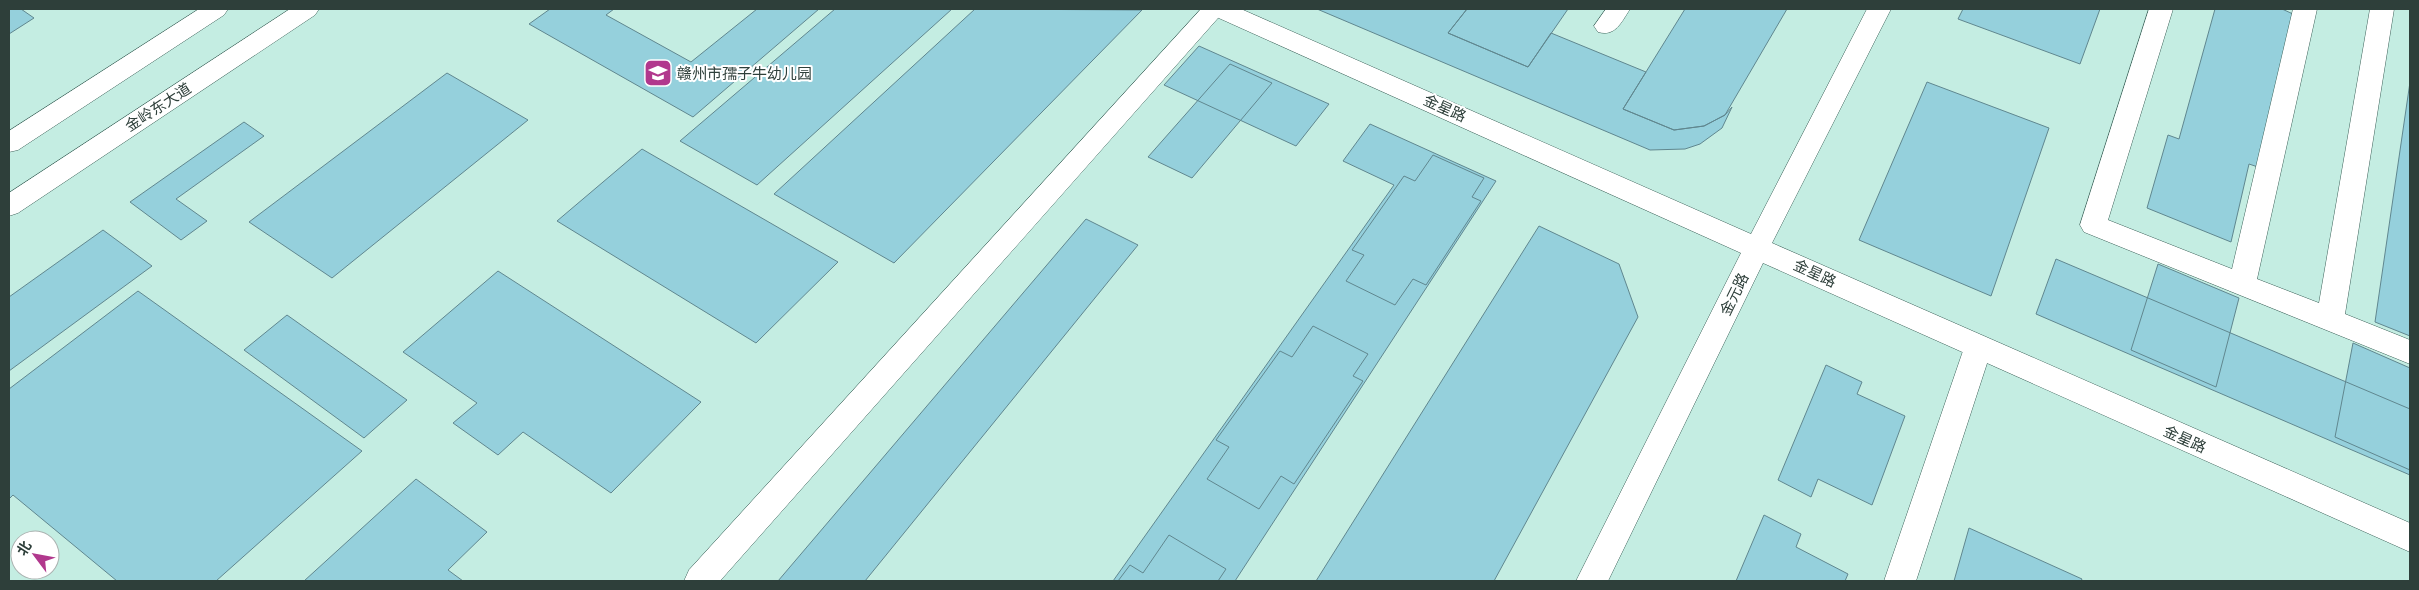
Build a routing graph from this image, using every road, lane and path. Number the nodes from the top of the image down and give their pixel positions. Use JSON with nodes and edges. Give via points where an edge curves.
{"nodes":[{"id":1,"x":216,"y":9,"type":"edge"},
{"id":2,"x":307,"y":9,"type":"edge"},
{"id":3,"x":1214,"y":9,"type":"edge"},
{"id":4,"x":1220,"y":9,"type":"edge"},
{"id":5,"x":1879,"y":9,"type":"edge"},
{"id":6,"x":2161,"y":9,"type":"edge"},
{"id":7,"x":2305,"y":9,"type":"edge"},
{"id":8,"x":2382,"y":9,"type":"edge"},
{"id":9,"x":9,"y":143,"type":"edge"},
{"id":10,"x":9,"y":206,"type":"edge"},
{"id":11,"x":1757,"y":247,"type":"junction"},
{"id":12,"x":2242,"y":284,"type":"junction"},
{"id":13,"x":2330,"y":320,"type":"junction"},
{"id":14,"x":1978,"y":348,"type":"junction"},
{"id":15,"x":2410,"y":352,"type":"edge"},
{"id":16,"x":2410,"y":538,"type":"edge"},
{"id":17,"x":700,"y":581,"type":"edge"},
{"id":18,"x":1592,"y":581,"type":"edge"},
{"id":19,"x":1900,"y":581,"type":"edge"}],
"edges":[{"from":1,"to":9,"type":"street"},
{"from":2,"to":10,"type":"street","name":"金岭东大道"},
{"from":3,"to":17,"type":"street"},
{"from":4,"to":11,"type":"street","name":"金星路"},
{"from":5,"to":11,"type":"street","name":"金元路"},
{"from":6,"to":12,"type":"street","via":[[2093,224]]},
{"from":7,"to":12,"type":"street"},
{"from":8,"to":13,"type":"street"},
{"from":11,"to":14,"type":"street","name":"金星路"},
{"from":11,"to":18,"type":"street","name":"金元路"},
{"from":12,"to":13,"type":"street"},
{"from":13,"to":15,"type":"street"},
{"from":14,"to":16,"type":"street","name":"金星路"},
{"from":14,"to":19,"type":"street"}]}
